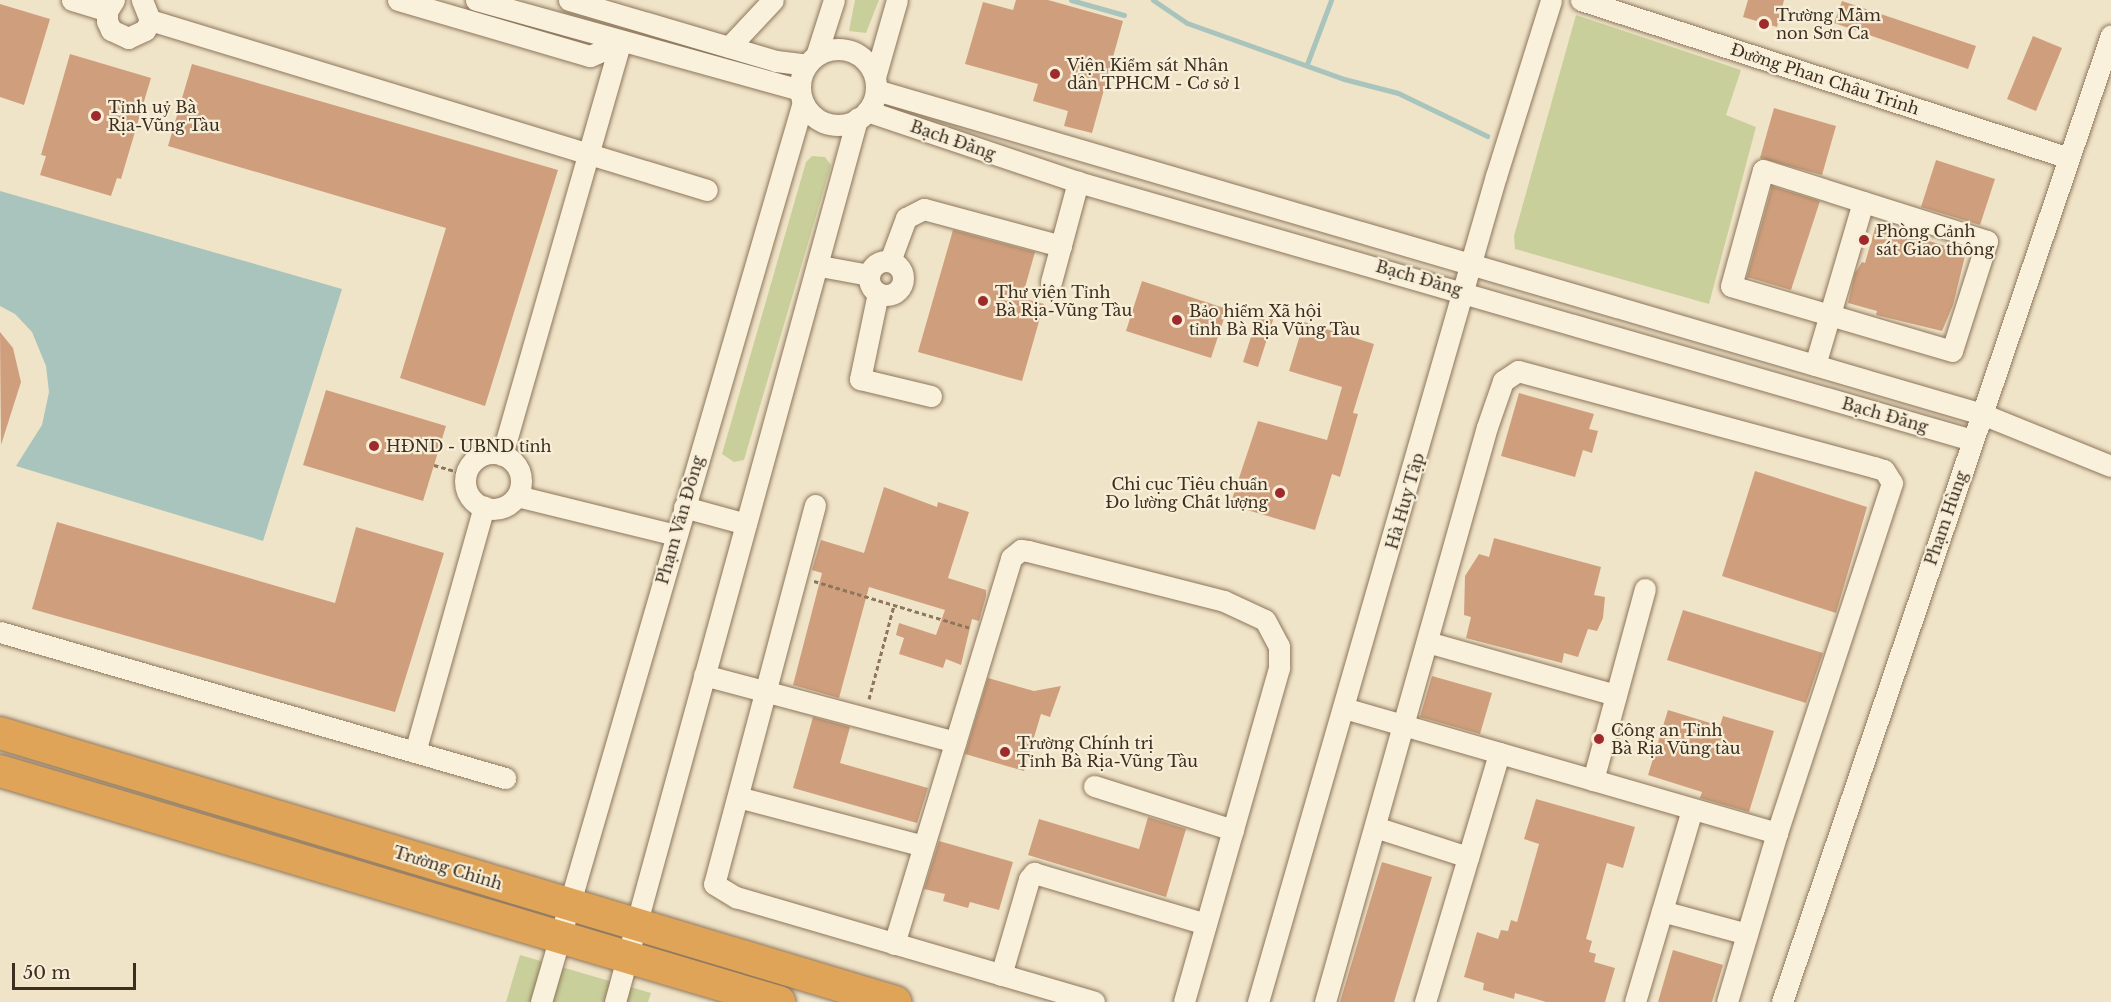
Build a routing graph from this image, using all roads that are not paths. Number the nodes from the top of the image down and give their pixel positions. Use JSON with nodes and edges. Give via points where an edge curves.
{"nodes":[{"id":1,"x":72,"y":0,"type":"edge"},
{"id":2,"x":142,"y":0,"type":"edge"},
{"id":3,"x":398,"y":0,"type":"edge"},
{"id":4,"x":476,"y":0,"type":"edge"},
{"id":5,"x":569,"y":0,"type":"edge"},
{"id":6,"x":773,"y":0,"type":"edge"},
{"id":7,"x":834,"y":0,"type":"edge"},
{"id":8,"x":897,"y":0,"type":"edge"},
{"id":9,"x":1551,"y":0,"type":"edge"},
{"id":10,"x":1581,"y":0,"type":"edge"},
{"id":11,"x":110,"y":5,"type":"edge"},
{"id":12,"x":150,"y":20,"type":"junction"},
{"id":13,"x":2111,"y":35,"type":"edge"},
{"id":14,"x":620,"y":43,"type":"junction"},
{"id":15,"x":729,"y":47,"type":"junction"},
{"id":16,"x":811,"y":60,"type":"junction"},
{"id":17,"x":875,"y":83,"type":"junction"},
{"id":18,"x":801,"y":96,"type":"junction"},
{"id":19,"x":862,"y":115,"type":"junction"},
{"id":20,"x":589,"y":154,"type":"junction"},
{"id":21,"x":2069,"y":158,"type":"junction"},
{"id":22,"x":1078,"y":182,"type":"junction"},
{"id":23,"x":708,"y":190,"type":"dead end"},
{"id":24,"x":1863,"y":202,"type":"junction"},
{"id":25,"x":1061,"y":246,"type":"junction"},
{"id":26,"x":890,"y":261,"type":"junction"},
{"id":27,"x":1473,"y":265,"type":"junction"},
{"id":28,"x":820,"y":266,"type":"junction"},
{"id":29,"x":1051,"y":282,"type":"dead end"},
{"id":30,"x":873,"y":284,"type":"junction"},
{"id":31,"x":1466,"y":292,"type":"junction"},
{"id":32,"x":1829,"y":316,"type":"junction"},
{"id":33,"x":1815,"y":365,"type":"junction"},
{"id":34,"x":931,"y":396,"type":"dead end"},
{"id":35,"x":1982,"y":414,"type":"junction"},
{"id":36,"x":1972,"y":440,"type":"junction"},
{"id":37,"x":502,"y":455,"type":"junction"},
{"id":38,"x":2111,"y":466,"type":"edge"},
{"id":39,"x":517,"y":496,"type":"junction"},
{"id":40,"x":815,"y":505,"type":"dead end"},
{"id":41,"x":484,"y":507,"type":"junction"},
{"id":42,"x":684,"y":507,"type":"junction"},
{"id":43,"x":746,"y":524,"type":"junction"},
{"id":44,"x":676,"y":535,"type":"junction"},
{"id":45,"x":1646,"y":589,"type":"dead end"},
{"id":46,"x":0,"y":632,"type":"edge"},
{"id":47,"x":1427,"y":642,"type":"junction"},
{"id":48,"x":705,"y":675,"type":"junction"},
{"id":49,"x":765,"y":691,"type":"junction"},
{"id":50,"x":1617,"y":695,"type":"junction"},
{"id":51,"x":1344,"y":708,"type":"junction"},
{"id":52,"x":1404,"y":725,"type":"junction"},
{"id":53,"x":0,"y":733,"type":"edge"},
{"id":54,"x":955,"y":742,"type":"junction"},
{"id":55,"x":415,"y":752,"type":"junction"},
{"id":56,"x":1499,"y":753,"type":"junction"},
{"id":57,"x":0,"y":771,"type":"edge"},
{"id":58,"x":505,"y":778,"type":"dead end"},
{"id":59,"x":1593,"y":780,"type":"junction"},
{"id":60,"x":1094,"y":786,"type":"dead end"},
{"id":61,"x":738,"y":797,"type":"junction"},
{"id":62,"x":1692,"y":808,"type":"junction"},
{"id":63,"x":1375,"y":827,"type":"junction"},
{"id":64,"x":1233,"y":830,"type":"junction"},
{"id":65,"x":1777,"y":833,"type":"junction"},
{"id":66,"x":923,"y":846,"type":"junction"},
{"id":67,"x":1468,"y":857,"type":"junction"},
{"id":68,"x":569,"y":904,"type":"junction"},
{"id":69,"x":1662,"y":911,"type":"junction"},
{"id":70,"x":1206,"y":924,"type":"junction"},
{"id":71,"x":635,"y":925,"type":"junction"},
{"id":72,"x":1747,"y":934,"type":"junction"},
{"id":73,"x":559,"y":938,"type":"junction"},
{"id":74,"x":894,"y":944,"type":"junction"},
{"id":75,"x":626,"y":957,"type":"junction"},
{"id":76,"x":1001,"y":975,"type":"junction"},
{"id":77,"x":541,"y":1002,"type":"edge"},
{"id":78,"x":615,"y":1002,"type":"edge"},
{"id":79,"x":779,"y":1002,"type":"edge"},
{"id":80,"x":895,"y":1002,"type":"edge"},
{"id":81,"x":1094,"y":1002,"type":"edge"},
{"id":82,"x":1184,"y":1002,"type":"edge"},
{"id":83,"x":1258,"y":1002,"type":"edge"},
{"id":84,"x":1325,"y":1002,"type":"edge"},
{"id":85,"x":1425,"y":1002,"type":"edge"},
{"id":86,"x":1635,"y":1002,"type":"edge"},
{"id":87,"x":1727,"y":1002,"type":"edge"},
{"id":88,"x":1782,"y":1002,"type":"edge"}],
"edges":[{"from":1,"to":11,"type":"street"},
{"from":2,"to":12,"type":"street"},
{"from":3,"to":14,"type":"street","via":[[590,56]]},
{"from":4,"to":14,"type":"street"},
{"from":5,"to":15,"type":"street"},
{"from":6,"to":15,"type":"street"},
{"from":7,"to":16,"type":"street"},
{"from":8,"to":17,"type":"street"},
{"from":9,"to":27,"type":"street","name":"Hà Huy Tập"},
{"from":10,"to":21,"type":"street","name":"Đường Phan Châu Trinh"},
{"from":11,"to":12,"type":"street","via":[[111,30],[128,38],[145,30]]},
{"from":12,"to":20,"type":"street"},
{"from":13,"to":21,"type":"street","name":"Phạm Hùng"},
{"from":14,"to":18,"type":"street"},
{"from":14,"to":20,"type":"street"},
{"from":15,"to":16,"type":"street","via":[[776,61]]},
{"from":16,"to":17,"type":"street","via":[[839,49],[851,51],[862,57]]},
{"from":16,"to":18,"type":"street"},
{"from":17,"to":19,"type":"street"},
{"from":17,"to":27,"type":"street","name":"Bạch Đằng"},
{"from":18,"to":19,"type":"street","via":[[820,120],[832,124]]},
{"from":18,"to":42,"type":"street","name":"Phạm Văn Đồng"},
{"from":19,"to":22,"type":"street","name":"Bạch Đằng"},
{"from":19,"to":28,"type":"street"},
{"from":20,"to":23,"type":"street"},
{"from":20,"to":37,"type":"street"},
{"from":21,"to":35,"type":"street","name":"Phạm Hùng"},
{"from":22,"to":25,"type":"street"},
{"from":22,"to":31,"type":"street","name":"Bạch Đằng"},
{"from":24,"to":32,"type":"street"},
{"from":24,"to":32,"type":"street","via":[[1763,170],[1731,286]]},
{"from":24,"to":32,"type":"street","via":[[1988,241],[1953,351]]},
{"from":25,"to":26,"type":"street","via":[[924,209],[906,218]]},
{"from":25,"to":29,"type":"street"},
{"from":26,"to":30,"type":"street","via":[[879,263]]},
{"from":26,"to":30,"type":"street","via":[[901,270],[902,283],[894,292]]},
{"from":27,"to":31,"type":"street","name":"Hà Huy Tập"},
{"from":27,"to":33,"type":"street","name":"Bạch Đằng"},
{"from":28,"to":30,"type":"street"},
{"from":28,"to":43,"type":"street"},
{"from":30,"to":34,"type":"street","via":[[860,379]]},
{"from":31,"to":36,"type":"street","name":"Bạch Đằng"},
{"from":31,"to":51,"type":"street","name":"Hà Huy Tập"},
{"from":32,"to":33,"type":"street"},
{"from":33,"to":35,"type":"street","name":"Bạch Đằng"},
{"from":35,"to":36,"type":"street","name":"Phạm Hùng"},
{"from":35,"to":38,"type":"street","name":"Bạch Đằng"},
{"from":36,"to":88,"type":"street","name":"Phạm Hùng"},
{"from":37,"to":39,"type":"street","via":[[518,467],[522,485]]},
{"from":37,"to":41,"type":"street","via":[[477,458],[466,474],[466,490]]},
{"from":39,"to":41,"type":"street","via":[[500,508]]},
{"from":39,"to":44,"type":"street"},
{"from":40,"to":49,"type":"street"},
{"from":41,"to":55,"type":"street"},
{"from":42,"to":43,"type":"street"},
{"from":42,"to":44,"type":"street","name":"Phạm Văn Đồng"},
{"from":43,"to":48,"type":"street"},
{"from":44,"to":68,"type":"street","name":"Phạm Văn Đồng"},
{"from":45,"to":50,"type":"street"},
{"from":46,"to":55,"type":"street"},
{"from":47,"to":50,"type":"street"},
{"from":47,"to":52,"type":"street"},
{"from":47,"to":65,"type":"street","via":[[1487,426],[1510,374],[1530,373],[1884,470],[1892,483],[1891,494]]},
{"from":48,"to":49,"type":"street"},
{"from":48,"to":71,"type":"street"},
{"from":49,"to":54,"type":"street"},
{"from":49,"to":61,"type":"street"},
{"from":50,"to":59,"type":"street"},
{"from":51,"to":52,"type":"street"},
{"from":51,"to":83,"type":"street","name":"Hà Huy Tập"},
{"from":52,"to":56,"type":"street"},
{"from":52,"to":63,"type":"street"},
{"from":53,"to":68,"type":"highway","name":"Trường Chinh"},
{"from":54,"to":64,"type":"street","via":[[1011,558],[1021,550],[1224,601],[1265,620],[1276,635],[1281,656]]},
{"from":54,"to":66,"type":"street"},
{"from":55,"to":58,"type":"street"},
{"from":56,"to":59,"type":"street"},
{"from":56,"to":67,"type":"street"},
{"from":57,"to":73,"type":"highway"},
{"from":59,"to":62,"type":"street"},
{"from":60,"to":64,"type":"street"},
{"from":61,"to":66,"type":"street"},
{"from":61,"to":74,"type":"street","via":[[715,873],[714,884],[720,891]]},
{"from":62,"to":65,"type":"street"},
{"from":62,"to":69,"type":"street"},
{"from":63,"to":67,"type":"street"},
{"from":63,"to":84,"type":"street"},
{"from":64,"to":70,"type":"street"},
{"from":65,"to":72,"type":"street"},
{"from":66,"to":74,"type":"street"},
{"from":67,"to":85,"type":"street"},
{"from":68,"to":71,"type":"highway","name":"Trường Chinh"},
{"from":68,"to":73,"type":"street","name":"Phạm Văn Đồng"},
{"from":69,"to":72,"type":"street"},
{"from":69,"to":86,"type":"street"},
{"from":70,"to":76,"type":"street","via":[[1034,873]]},
{"from":70,"to":82,"type":"street"},
{"from":71,"to":75,"type":"street"},
{"from":71,"to":80,"type":"highway","name":"Trường Chinh"},
{"from":72,"to":87,"type":"street"},
{"from":73,"to":75,"type":"highway"},
{"from":73,"to":77,"type":"street","name":"Phạm Văn Đồng"},
{"from":74,"to":76,"type":"street"},
{"from":75,"to":78,"type":"street"},
{"from":75,"to":79,"type":"highway"},
{"from":76,"to":81,"type":"street"}]}
